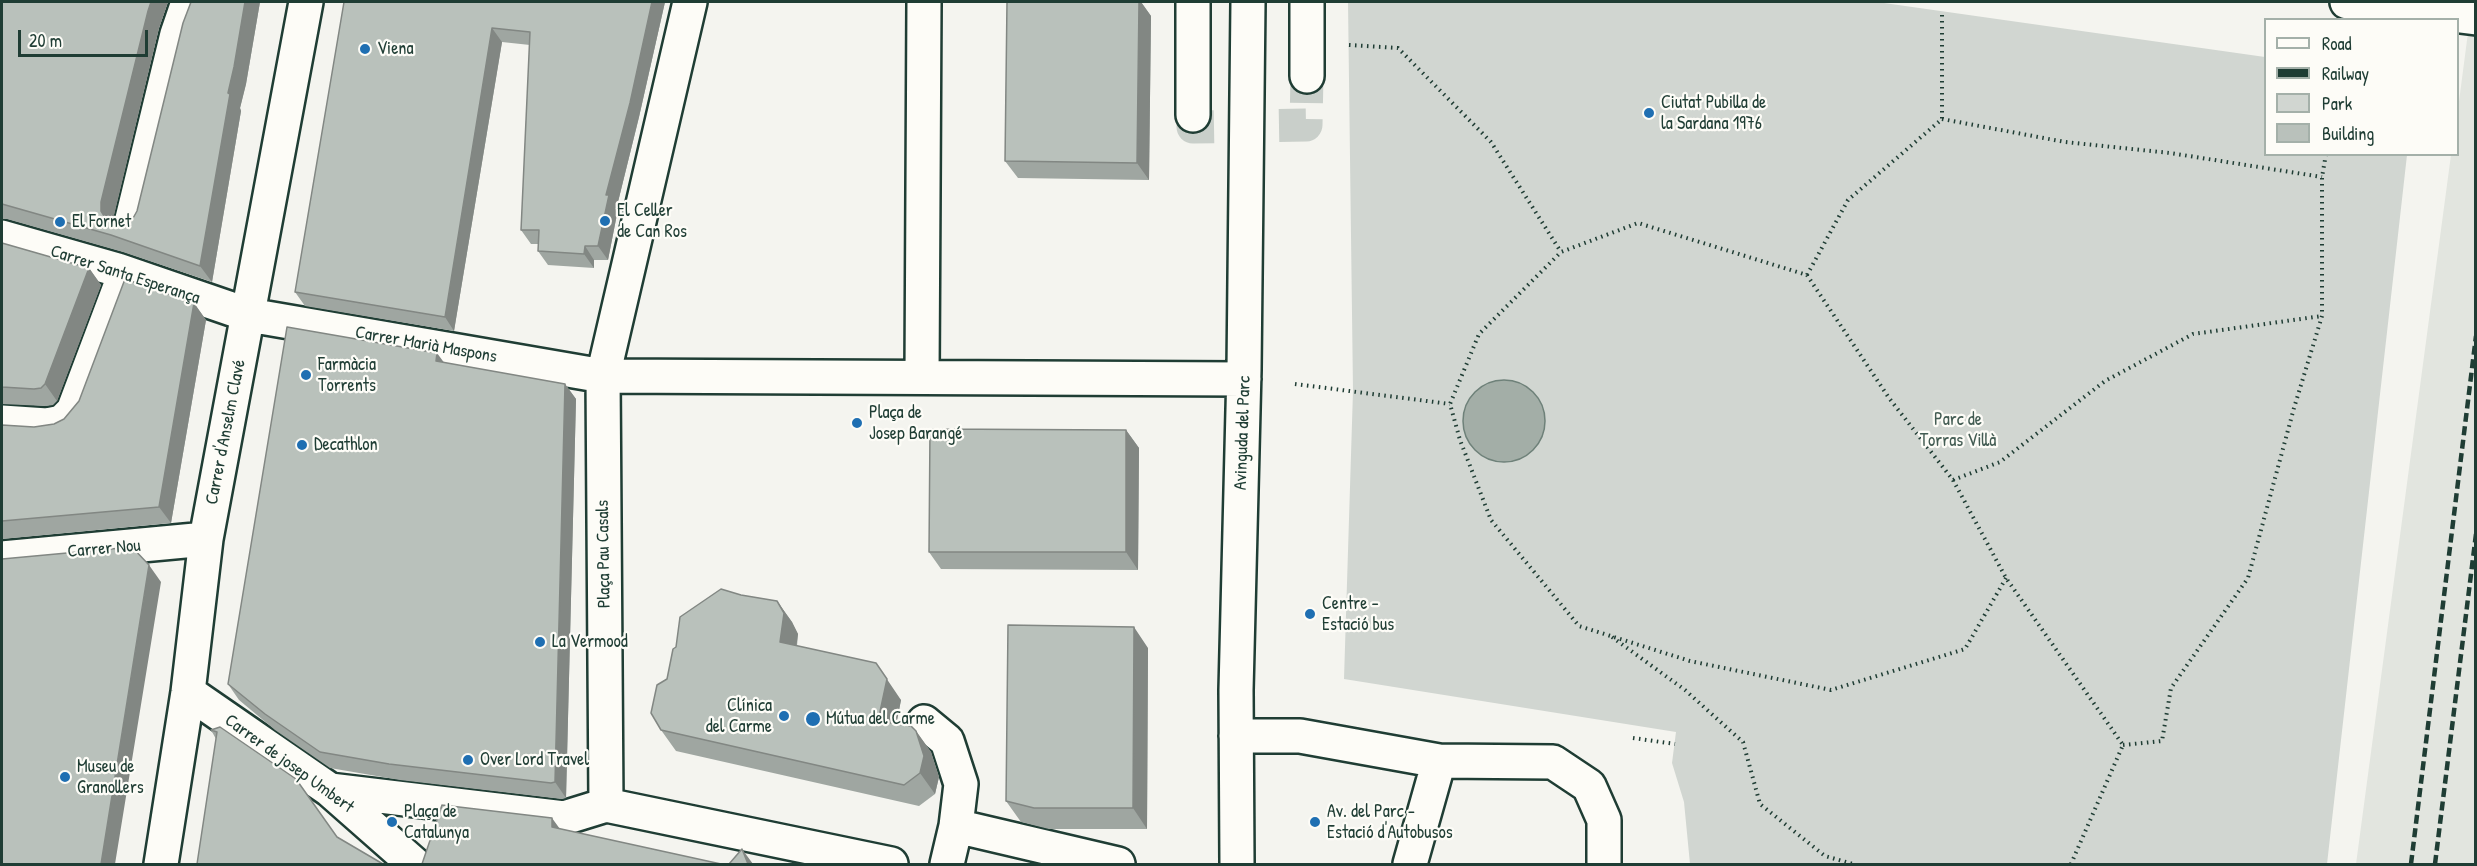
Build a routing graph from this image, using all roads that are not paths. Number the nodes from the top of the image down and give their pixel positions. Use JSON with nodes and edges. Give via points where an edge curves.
{"nodes":[{"id":1,"x":188,"y":2,"type":"edge"},
{"id":2,"x":306,"y":2,"type":"edge"},
{"id":3,"x":690,"y":2,"type":"edge"},
{"id":4,"x":924,"y":2,"type":"edge"},
{"id":5,"x":1193,"y":2,"type":"edge"},
{"id":6,"x":1248,"y":2,"type":"edge"},
{"id":7,"x":1307,"y":2,"type":"edge"},
{"id":8,"x":2347,"y":2,"type":"edge"},
{"id":9,"x":2450,"y":12,"type":"edge"},
{"id":10,"x":1307,"y":76,"type":"tunnel mouth"},
{"id":11,"x":1193,"y":115,"type":"dead end"},
{"id":12,"x":131,"y":223,"type":"edge"},
{"id":13,"x":2,"y":237,"type":"edge"},
{"id":14,"x":122,"y":266,"type":"junction"},
{"id":15,"x":249,"y":315,"type":"junction"},
{"id":16,"x":603,"y":376,"type":"junction"},
{"id":17,"x":922,"y":376,"type":"junction"},
{"id":18,"x":1244,"y":379,"type":"junction"},
{"id":19,"x":2,"y":422,"type":"edge"},
{"id":20,"x":206,"y":539,"type":"junction"},
{"id":21,"x":2,"y":558,"type":"edge"},
{"id":22,"x":188,"y":692,"type":"junction"},
{"id":23,"x":924,"y":722,"type":"dead end"},
{"id":24,"x":1236,"y":736,"type":"junction"},
{"id":25,"x":1438,"y":761,"type":"junction"},
{"id":26,"x":330,"y":790,"type":"junction"},
{"id":27,"x":410,"y":799,"type":"junction"},
{"id":28,"x":606,"y":805,"type":"junction"},
{"id":29,"x":956,"y":825,"type":"junction"},
{"id":30,"x":388,"y":842,"type":"junction"},
{"id":31,"x":161,"y":864,"type":"edge"},
{"id":32,"x":414,"y":864,"type":"edge"},
{"id":33,"x":891,"y":864,"type":"edge"},
{"id":34,"x":947,"y":864,"type":"edge"},
{"id":35,"x":1118,"y":864,"type":"edge"},
{"id":36,"x":1237,"y":864,"type":"edge"},
{"id":37,"x":1410,"y":864,"type":"edge"},
{"id":38,"x":1604,"y":864,"type":"edge"}],
"edges":[{"from":1,"to":12,"type":"street"},
{"from":2,"to":15,"type":"street","name":"Carrer d'Anselm Clavé"},
{"from":3,"to":16,"type":"street"},
{"from":4,"to":17,"type":"street"},
{"from":5,"to":11,"type":"street"},
{"from":6,"to":18,"type":"street","name":"Avinguda del Parc"},
{"from":7,"to":10,"type":"street"},
{"from":8,"to":9,"type":"street"},
{"from":13,"to":14,"type":"street","name":"Carrer Santa Esperança"},
{"from":14,"to":15,"type":"street","name":"Carrer Santa Esperança"},
{"from":14,"to":19,"type":"street","via":[[73,411],[62,422],[47,425]]},
{"from":15,"to":16,"type":"street","name":"Carrer Marià Maspons"},
{"from":15,"to":20,"type":"street","name":"Carrer d'Anselm Clavé"},
{"from":16,"to":17,"type":"street"},
{"from":16,"to":28,"type":"street","name":"Plaça Pau Casals"},
{"from":17,"to":18,"type":"street"},
{"from":18,"to":24,"type":"street","name":"Avinguda del Parc"},
{"from":20,"to":21,"type":"street","name":"Carrer Nou"},
{"from":20,"to":22,"type":"street","name":"Carrer d'Anselm Clavé"},
{"from":22,"to":26,"type":"street","name":"Carrer de josep Umbert"},
{"from":22,"to":31,"type":"street","name":"Carrer d'Anselm Clavé"},
{"from":23,"to":29,"type":"street","via":[[947,741],[961,784]]},
{"from":24,"to":25,"type":"street","via":[[1300,736]]},
{"from":24,"to":36,"type":"street","name":"Avinguda del Parc"},
{"from":25,"to":37,"type":"street"},
{"from":25,"to":38,"type":"street","via":[[1553,762],[1589,786],[1604,820]]},
{"from":26,"to":27,"type":"street"},
{"from":26,"to":30,"type":"street","name":"Carrer de josep Umbert"},
{"from":27,"to":28,"type":"street","via":[[564,818]]},
{"from":27,"to":30,"type":"street"},
{"from":28,"to":33,"type":"street"},
{"from":29,"to":34,"type":"street"},
{"from":29,"to":35,"type":"street"},
{"from":30,"to":32,"type":"street","name":"Carrer de josep Umbert"}]}
